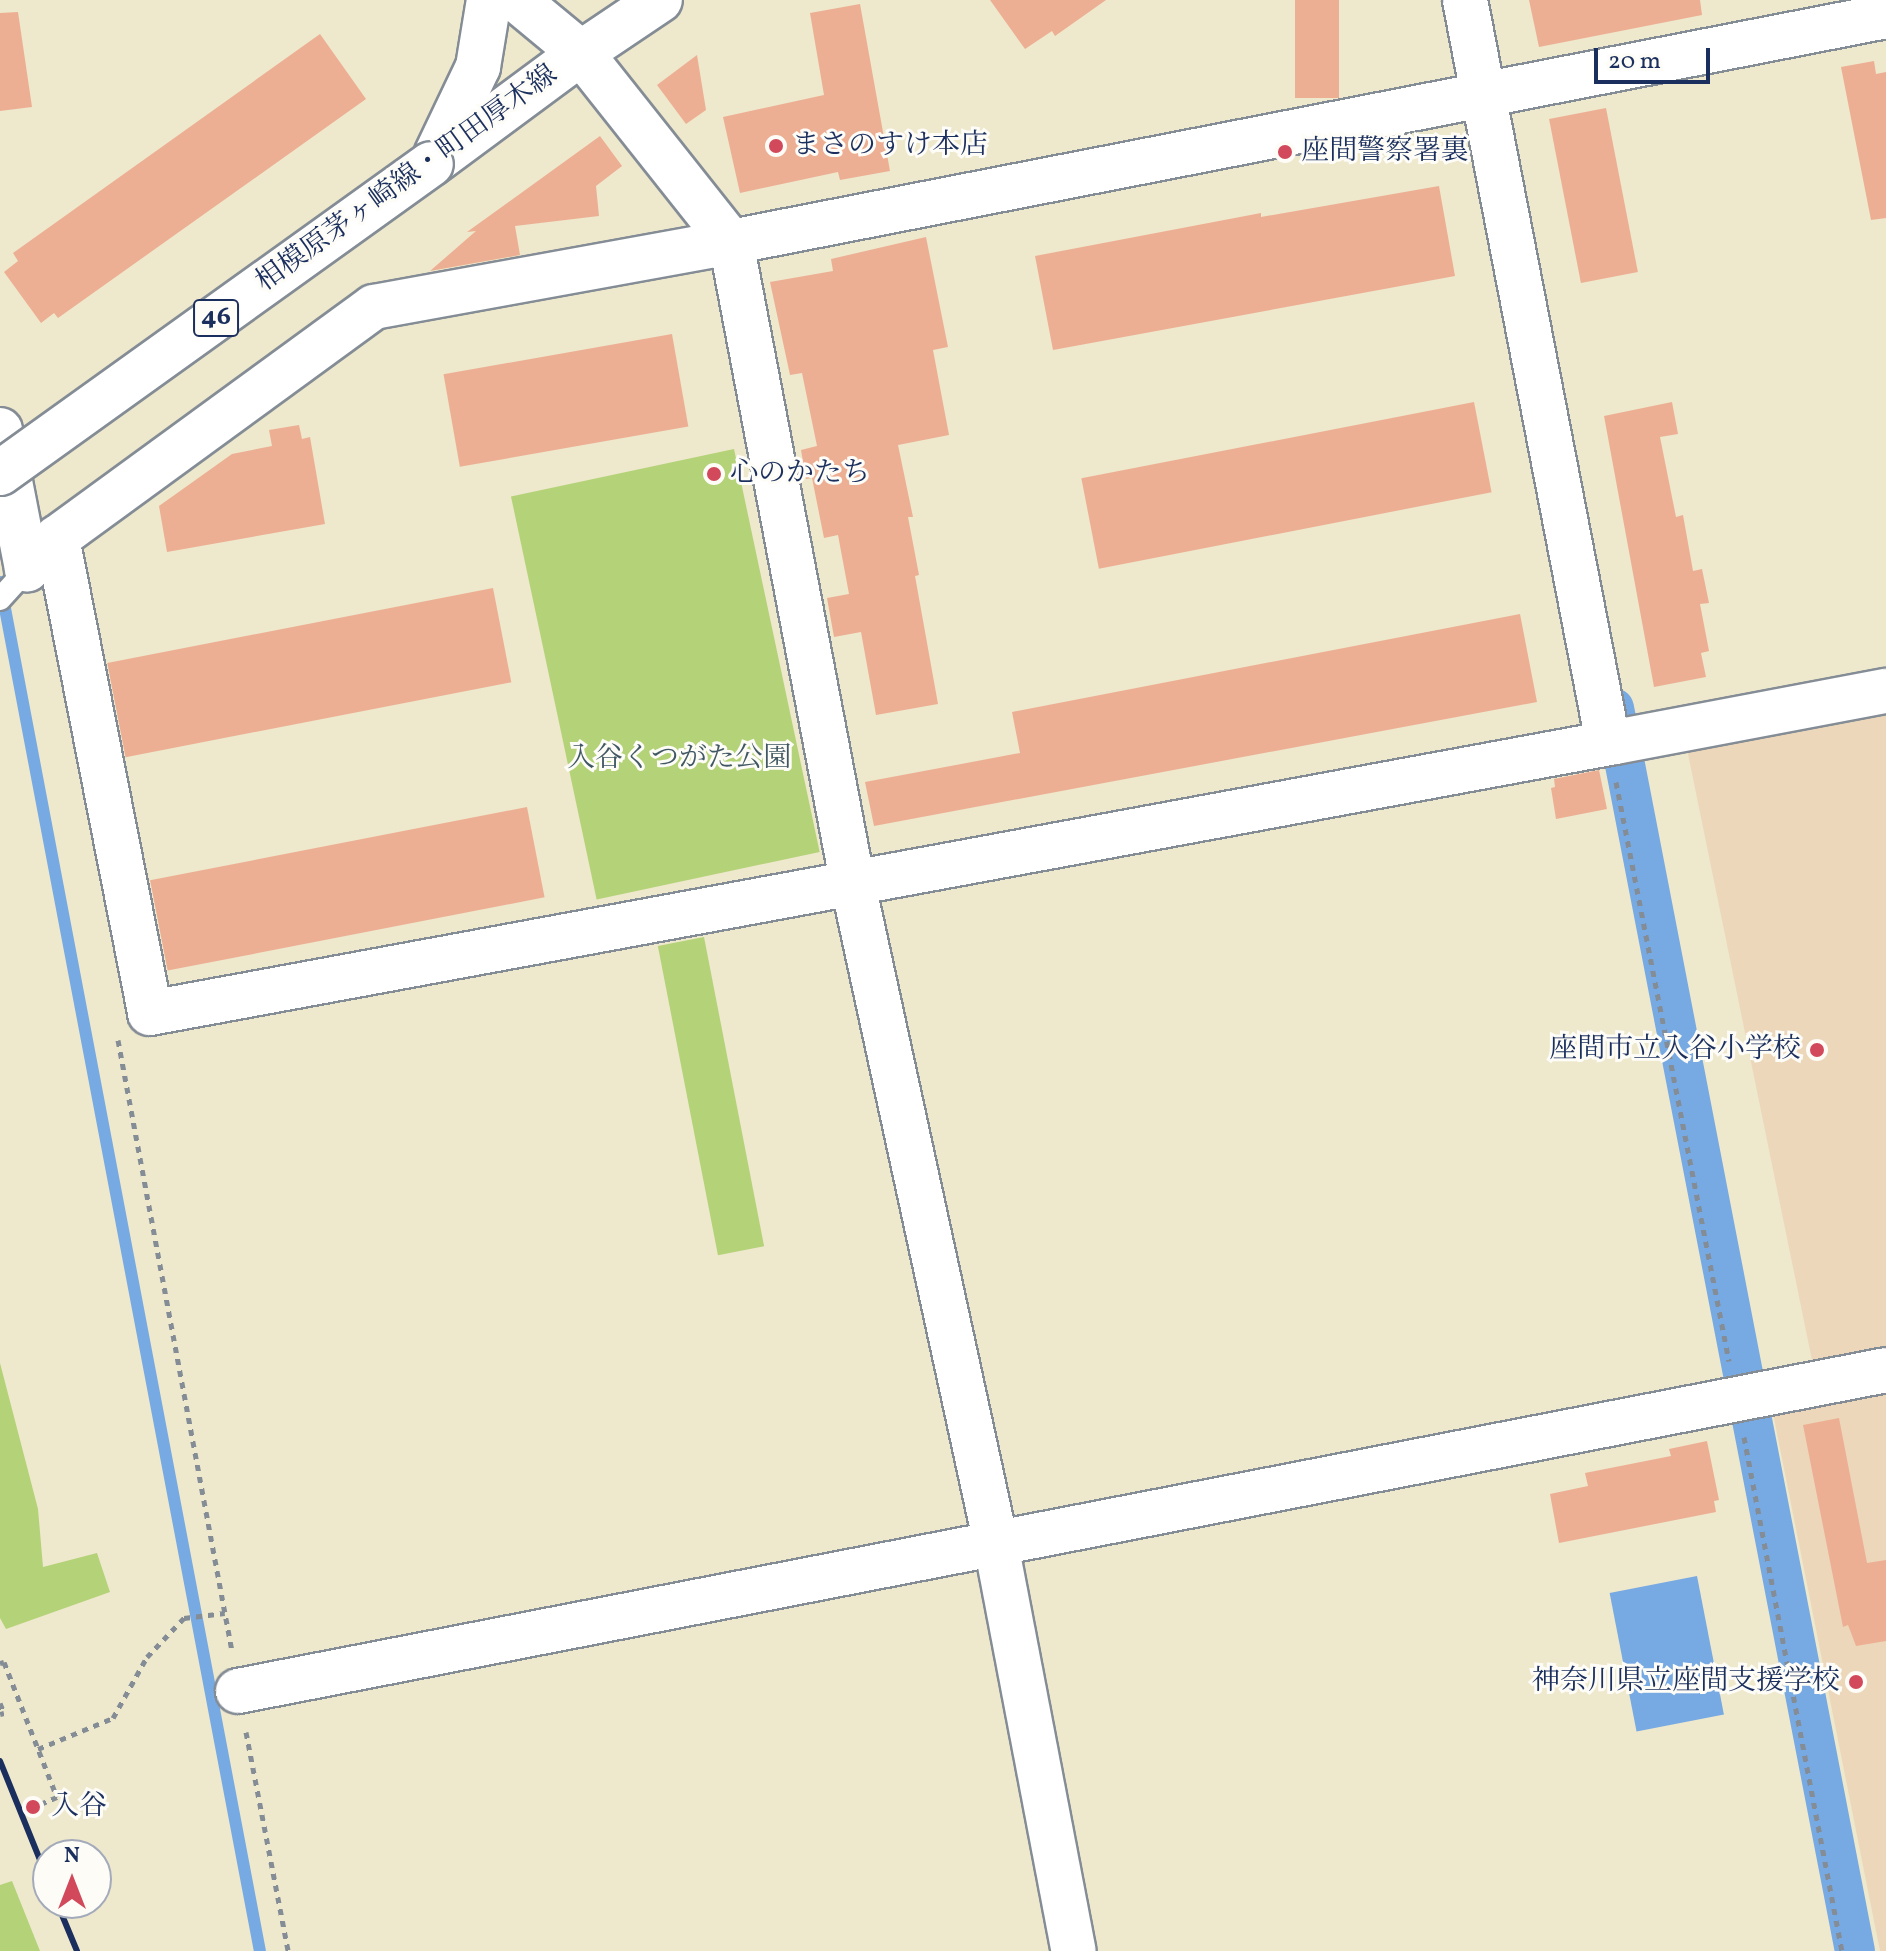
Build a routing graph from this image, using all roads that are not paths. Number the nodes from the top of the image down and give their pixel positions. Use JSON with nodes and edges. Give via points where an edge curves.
{"nodes":[{"id":1,"x":489,"y":0,"type":"edge"},
{"id":2,"x":517,"y":0,"type":"edge"},
{"id":3,"x":660,"y":0,"type":"edge"},
{"id":4,"x":1465,"y":0,"type":"edge"},
{"id":5,"x":1864,"y":13,"type":"edge"},
{"id":6,"x":581,"y":53,"type":"junction"},
{"id":7,"x":1486,"y":92,"type":"junction"},
{"id":8,"x":431,"y":164,"type":"junction"},
{"id":9,"x":731,"y":242,"type":"junction"},
{"id":10,"x":0,"y":430,"type":"edge"},
{"id":11,"x":0,"y":473,"type":"edge"},
{"id":12,"x":57,"y":538,"type":"junction"},
{"id":13,"x":13,"y":585,"type":"edge"},
{"id":14,"x":1886,"y":691,"type":"edge"},
{"id":15,"x":1624,"y":740,"type":"junction"},
{"id":16,"x":852,"y":880,"type":"junction"},
{"id":17,"x":1886,"y":1370,"type":"edge"},
{"id":18,"x":996,"y":1544,"type":"junction"},
{"id":19,"x":238,"y":1691,"type":"road end"},
{"id":20,"x":1074,"y":1951,"type":"edge"}],
"edges":[{"from":1,"to":8,"type":"street","via":[[478,67]]},
{"from":2,"to":6,"type":"street"},
{"from":3,"to":6,"type":"street","name":"相模原茅ヶ崎線・町田厚木線"},
{"from":4,"to":7,"type":"street"},
{"from":5,"to":7,"type":"street"},
{"from":6,"to":8,"type":"street","name":"相模原茅ヶ崎線・町田厚木線","number":"46"},
{"from":6,"to":9,"type":"street"},
{"from":7,"to":9,"type":"street"},
{"from":7,"to":15,"type":"street"},
{"from":8,"to":11,"type":"street","name":"相模原茅ヶ崎線・町田厚木線","number":"46","bridge":true},
{"from":9,"to":12,"type":"street","via":[[374,307]]},
{"from":9,"to":16,"type":"street"},
{"from":10,"to":13,"type":"street"},
{"from":12,"to":13,"type":"street"},
{"from":12,"to":16,"type":"street","via":[[150,1013]]},
{"from":14,"to":15,"type":"street"},
{"from":15,"to":16,"type":"street"},
{"from":16,"to":18,"type":"street"},
{"from":17,"to":18,"type":"street"},
{"from":18,"to":19,"type":"street"},
{"from":18,"to":20,"type":"street"}]}
